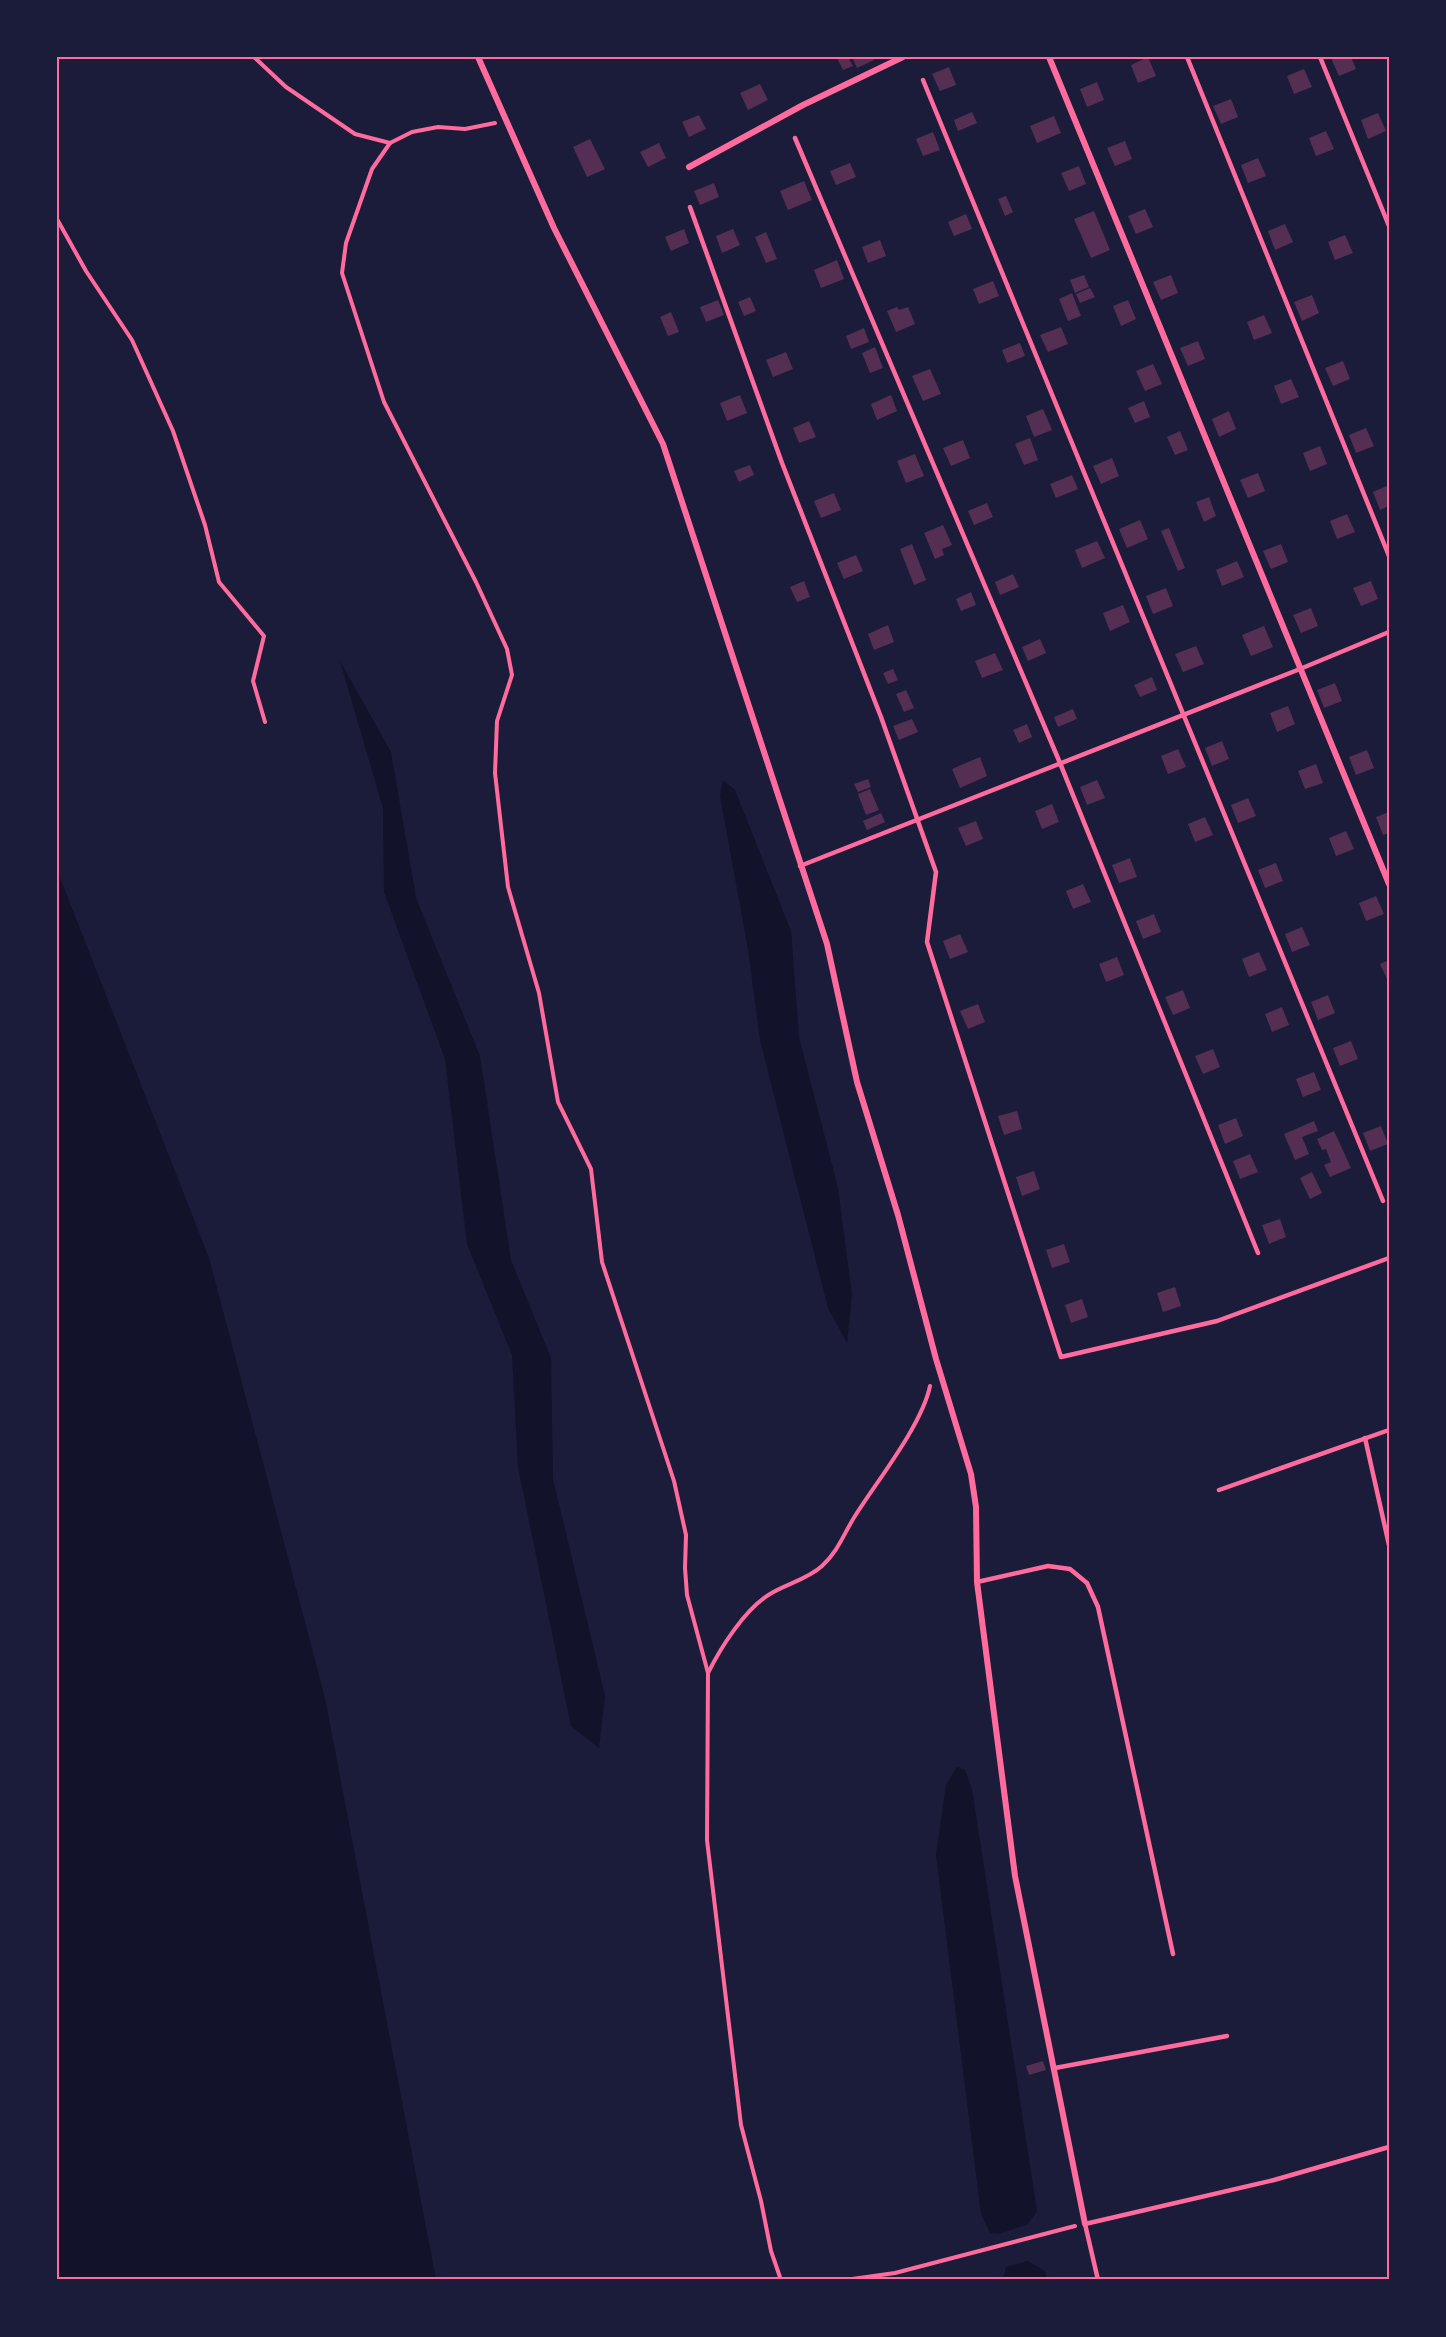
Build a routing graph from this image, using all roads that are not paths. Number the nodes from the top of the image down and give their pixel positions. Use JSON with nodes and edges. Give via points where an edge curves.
{"nodes":[{"id":1,"x":478,"y":57,"type":"edge"},
{"id":2,"x":903,"y":57,"type":"edge"},
{"id":3,"x":1049,"y":57,"type":"edge"},
{"id":4,"x":1187,"y":57,"type":"edge"},
{"id":5,"x":1320,"y":57,"type":"edge"},
{"id":6,"x":923,"y":80,"type":"dead end"},
{"id":7,"x":795,"y":138,"type":"dead end"},
{"id":8,"x":689,"y":167,"type":"dead end"},
{"id":9,"x":690,"y":207,"type":"dead end"},
{"id":10,"x":1389,"y":226,"type":"edge"},
{"id":11,"x":1389,"y":556,"type":"edge"},
{"id":12,"x":1389,"y":632,"type":"edge"},
{"id":13,"x":1300,"y":669,"type":"junction"},
{"id":14,"x":1184,"y":715,"type":"junction"},
{"id":15,"x":1060,"y":763,"type":"junction"},
{"id":16,"x":916,"y":820,"type":"junction"},
{"id":17,"x":800,"y":866,"type":"junction"},
{"id":18,"x":1389,"y":884,"type":"edge"},
{"id":19,"x":1383,"y":1201,"type":"dead end"},
{"id":20,"x":1258,"y":1253,"type":"dead end"},
{"id":21,"x":1389,"y":1258,"type":"edge"},
{"id":22,"x":1389,"y":1430,"type":"edge"},
{"id":23,"x":1365,"y":1438,"type":"junction"},
{"id":24,"x":1219,"y":1490,"type":"dead end"},
{"id":25,"x":1389,"y":1545,"type":"edge"},
{"id":26,"x":977,"y":1582,"type":"junction"},
{"id":27,"x":1173,"y":1954,"type":"dead end"},
{"id":28,"x":1227,"y":2036,"type":"dead end"},
{"id":29,"x":1055,"y":2068,"type":"junction"},
{"id":30,"x":1389,"y":2147,"type":"edge"},
{"id":31,"x":1085,"y":2224,"type":"junction"},
{"id":32,"x":1098,"y":2280,"type":"edge"}],
"edges":[{"from":1,"to":17,"type":"street","via":[[554,228],[663,444]]},
{"from":2,"to":8,"type":"street","via":[[803,105]]},
{"from":3,"to":13,"type":"street"},
{"from":4,"to":11,"type":"lane"},
{"from":5,"to":10,"type":"lane"},
{"from":6,"to":14,"type":"lane"},
{"from":7,"to":15,"type":"lane"},
{"from":9,"to":16,"type":"lane"},
{"from":12,"to":13,"type":"lane"},
{"from":13,"to":14,"type":"lane"},
{"from":13,"to":18,"type":"street"},
{"from":14,"to":15,"type":"lane"},
{"from":14,"to":19,"type":"lane"},
{"from":15,"to":16,"type":"lane"},
{"from":15,"to":20,"type":"lane"},
{"from":16,"to":17,"type":"lane"},
{"from":16,"to":21,"type":"lane","via":[[936,872],[927,942],[1061,1357],[1217,1321]]},
{"from":17,"to":26,"type":"street","via":[[827,944],[857,1082],[971,1474],[976,1507]]},
{"from":22,"to":23,"type":"lane"},
{"from":23,"to":24,"type":"lane"},
{"from":23,"to":25,"type":"lane"},
{"from":26,"to":27,"type":"lane","via":[[1048,1566],[1070,1569],[1087,1583],[1098,1607]]},
{"from":26,"to":29,"type":"street","via":[[1015,1876]]},
{"from":28,"to":29,"type":"lane"},
{"from":29,"to":31,"type":"street"},
{"from":30,"to":31,"type":"lane","via":[[1274,2180]]},
{"from":31,"to":32,"type":"lane"}]}
